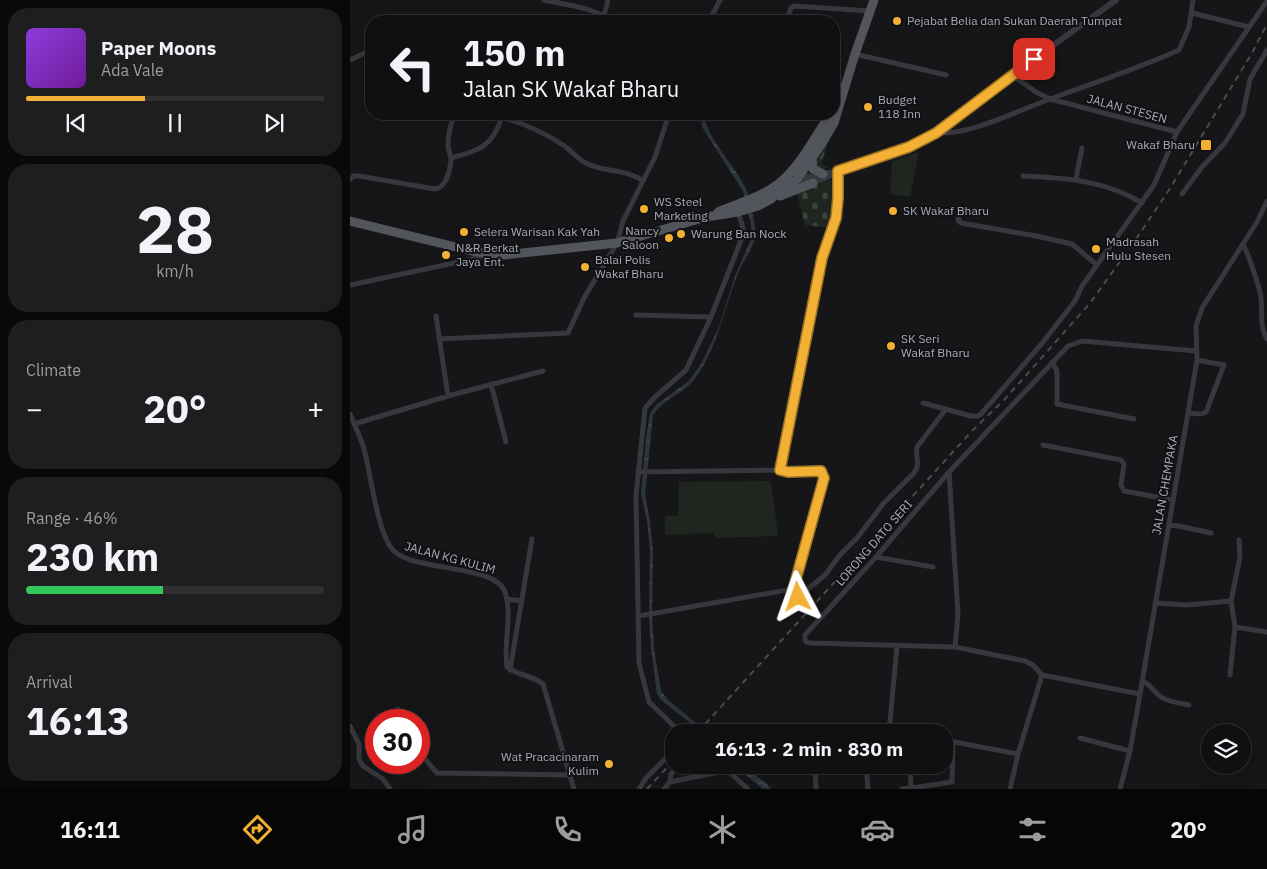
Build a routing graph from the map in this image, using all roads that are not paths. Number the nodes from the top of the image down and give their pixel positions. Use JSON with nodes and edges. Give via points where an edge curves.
{"nodes":[{"id":1,"x":544,"y":0,"type":"edge"},
{"id":2,"x":608,"y":0,"type":"edge"},
{"id":3,"x":720,"y":0,"type":"edge"},
{"id":4,"x":874,"y":0,"type":"edge"},
{"id":5,"x":1116,"y":0,"type":"edge"},
{"id":6,"x":1193,"y":0,"type":"edge"},
{"id":7,"x":1267,"y":1,"type":"edge"},
{"id":8,"x":565,"y":2,"type":"edge"},
{"id":9,"x":870,"y":11,"type":"junction"},
{"id":10,"x":1192,"y":13,"type":"junction"},
{"id":11,"x":598,"y":15,"type":"edge"},
{"id":12,"x":606,"y":15,"type":"edge"},
{"id":13,"x":712,"y":15,"type":"edge"},
{"id":14,"x":788,"y":15,"type":"edge"},
{"id":15,"x":1249,"y":27,"type":"junction"},
{"id":16,"x":1267,"y":50,"type":"edge"},
{"id":17,"x":365,"y":53,"type":"edge"},
{"id":18,"x":855,"y":54,"type":"junction"},
{"id":19,"x":350,"y":60,"type":"edge"},
{"id":20,"x":946,"y":74,"type":"dead end"},
{"id":21,"x":1012,"y":74,"type":"junction"},
{"id":22,"x":1050,"y":99,"type":"junction"},
{"id":23,"x":840,"y":101,"type":"edge"},
{"id":24,"x":454,"y":120,"type":"edge"},
{"id":25,"x":501,"y":120,"type":"edge"},
{"id":26,"x":511,"y":120,"type":"edge"},
{"id":27,"x":667,"y":120,"type":"edge"},
{"id":28,"x":827,"y":120,"type":"edge"},
{"id":29,"x":835,"y":120,"type":"edge"},
{"id":30,"x":1177,"y":132,"type":"junction"},
{"id":31,"x":936,"y":133,"type":"junction"},
{"id":32,"x":1082,"y":148,"type":"dead end"},
{"id":33,"x":802,"y":157,"type":"junction"},
{"id":34,"x":451,"y":158,"type":"junction"},
{"id":35,"x":812,"y":159,"type":"junction"},
{"id":36,"x":838,"y":171,"type":"junction"},
{"id":37,"x":823,"y":174,"type":"junction"},
{"id":38,"x":798,"y":176,"type":"junction"},
{"id":39,"x":1023,"y":176,"type":"dead end"},
{"id":40,"x":350,"y":179,"type":"edge"},
{"id":41,"x":1076,"y":179,"type":"junction"},
{"id":42,"x":643,"y":181,"type":"junction"},
{"id":43,"x":782,"y":181,"type":"junction"},
{"id":44,"x":813,"y":183,"type":"junction"},
{"id":45,"x":1182,"y":194,"type":"dead end"},
{"id":46,"x":772,"y":199,"type":"junction"},
{"id":47,"x":1267,"y":201,"type":"edge"},
{"id":48,"x":1142,"y":202,"type":"junction"},
{"id":49,"x":961,"y":210,"type":"dead end"},
{"id":50,"x":738,"y":212,"type":"junction"},
{"id":51,"x":706,"y":217,"type":"junction"},
{"id":52,"x":350,"y":221,"type":"edge"},
{"id":53,"x":616,"y":243,"type":"junction"},
{"id":54,"x":1242,"y":244,"type":"junction"},
{"id":55,"x":488,"y":254,"type":"junction"},
{"id":56,"x":1097,"y":265,"type":"junction"},
{"id":57,"x":350,"y":285,"type":"edge"},
{"id":58,"x":636,"y":315,"type":"dead end"},
{"id":59,"x":436,"y":316,"type":"dead end"},
{"id":60,"x":711,"y":317,"type":"junction"},
{"id":61,"x":439,"y":339,"type":"junction"},
{"id":62,"x":1267,"y":339,"type":"edge"},
{"id":63,"x":1196,"y":351,"type":"junction"},
{"id":64,"x":1197,"y":360,"type":"junction"},
{"id":65,"x":1052,"y":362,"type":"junction"},
{"id":66,"x":543,"y":371,"type":"dead end"},
{"id":67,"x":491,"y":384,"type":"junction"},
{"id":68,"x":448,"y":396,"type":"junction"},
{"id":69,"x":922,"y":403,"type":"dead end"},
{"id":70,"x":946,"y":409,"type":"junction"},
{"id":71,"x":1188,"y":413,"type":"junction"},
{"id":72,"x":350,"y":414,"type":"edge"},
{"id":73,"x":1134,"y":419,"type":"dead end"},
{"id":74,"x":354,"y":424,"type":"junction"},
{"id":75,"x":506,"y":442,"type":"dead end"},
{"id":76,"x":1043,"y":445,"type":"dead end"},
{"id":77,"x":780,"y":470,"type":"junction"},
{"id":78,"x":640,"y":472,"type":"junction"},
{"id":79,"x":948,"y":472,"type":"junction"},
{"id":80,"x":1173,"y":500,"type":"junction"},
{"id":81,"x":1169,"y":524,"type":"junction"},
{"id":82,"x":1211,"y":533,"type":"dead end"},
{"id":83,"x":532,"y":539,"type":"dead end"},
{"id":84,"x":1239,"y":540,"type":"dead end"},
{"id":85,"x":876,"y":556,"type":"junction"},
{"id":86,"x":933,"y":567,"type":"dead end"},
{"id":87,"x":793,"y":590,"type":"junction"},
{"id":88,"x":507,"y":599,"type":"junction"},
{"id":89,"x":521,"y":601,"type":"junction"},
{"id":90,"x":1231,"y":601,"type":"junction"},
{"id":91,"x":1155,"y":603,"type":"junction"},
{"id":92,"x":638,"y":616,"type":"junction"},
{"id":93,"x":1234,"y":627,"type":"junction"},
{"id":94,"x":1267,"y":632,"type":"edge"},
{"id":95,"x":897,"y":646,"type":"junction"},
{"id":96,"x":955,"y":647,"type":"junction"},
{"id":97,"x":510,"y":670,"type":"junction"},
{"id":98,"x":1042,"y":675,"type":"junction"},
{"id":99,"x":1230,"y":676,"type":"dead end"},
{"id":100,"x":1142,"y":681,"type":"junction"},
{"id":101,"x":1140,"y":694,"type":"junction"},
{"id":102,"x":1189,"y":705,"type":"dead end"},
{"id":103,"x":672,"y":724,"type":"edge"},
{"id":104,"x":890,"y":724,"type":"edge"},
{"id":105,"x":350,"y":726,"type":"edge"},
{"id":106,"x":1080,"y":738,"type":"dead end"},
{"id":107,"x":953,"y":742,"type":"edge"},
{"id":108,"x":1130,"y":751,"type":"junction"},
{"id":109,"x":1018,"y":754,"type":"junction"},
{"id":110,"x":665,"y":759,"type":"edge"},
{"id":111,"x":430,"y":764,"type":"edge"},
{"id":112,"x":672,"y":774,"type":"edge"},
{"id":113,"x":709,"y":774,"type":"edge"},
{"id":114,"x":733,"y":774,"type":"edge"},
{"id":115,"x":815,"y":774,"type":"edge"},
{"id":116,"x":867,"y":774,"type":"edge"},
{"id":117,"x":910,"y":774,"type":"edge"},
{"id":118,"x":952,"y":774,"type":"edge"},
{"id":119,"x":570,"y":775,"type":"junction"},
{"id":120,"x":670,"y":782,"type":"junction"},
{"id":121,"x":911,"y":788,"type":"junction"},
{"id":122,"x":390,"y":789,"type":"edge"},
{"id":123,"x":574,"y":789,"type":"edge"},
{"id":124,"x":639,"y":789,"type":"edge"},
{"id":125,"x":664,"y":789,"type":"edge"},
{"id":126,"x":748,"y":789,"type":"edge"},
{"id":127,"x":816,"y":789,"type":"edge"},
{"id":128,"x":868,"y":789,"type":"edge"},
{"id":129,"x":902,"y":789,"type":"edge"},
{"id":130,"x":1010,"y":789,"type":"edge"},
{"id":131,"x":1120,"y":789,"type":"edge"}],
"edges":[{"from":1,"to":8,"type":"street"},
{"from":2,"to":12,"type":"street"},
{"from":3,"to":13,"type":"street"},
{"from":4,"to":9,"type":"main road"},
{"from":5,"to":21,"type":"street"},
{"from":6,"to":10,"type":"street"},
{"from":7,"to":15,"type":"street","name":"JALAN STESEN"},
{"from":8,"to":11,"type":"street"},
{"from":9,"to":14,"type":"street","via":[[794,6]]},
{"from":9,"to":18,"type":"main road"},
{"from":10,"to":15,"type":"street"},
{"from":10,"to":22,"type":"street","via":[[1179,50]]},
{"from":15,"to":30,"type":"street","name":"JALAN STESEN"},
{"from":16,"to":45,"type":"street","via":[[1250,80],[1243,114],[1225,143],[1203,165]]},
{"from":17,"to":19,"type":"street"},
{"from":18,"to":20,"type":"street"},
{"from":18,"to":23,"type":"main road"},
{"from":21,"to":22,"type":"street","name":"JALAN STESEN"},
{"from":21,"to":31,"type":"street"},
{"from":22,"to":30,"type":"street","name":"JALAN STESEN"},
{"from":22,"to":31,"type":"street","via":[[949,134]]},
{"from":24,"to":34,"type":"street","via":[[448,142]]},
{"from":25,"to":34,"type":"street","via":[[490,141],[467,154]]},
{"from":26,"to":42,"type":"street","via":[[540,130],[586,164],[625,172]]},
{"from":27,"to":42,"type":"street"},
{"from":28,"to":33,"type":"main road"},
{"from":29,"to":35,"type":"main road"},
{"from":30,"to":48,"type":"street","via":[[1154,185]]},
{"from":31,"to":36,"type":"street","via":[[909,147]]},
{"from":32,"to":41,"type":"street"},
{"from":33,"to":38,"type":"main road"},
{"from":33,"to":43,"type":"main road"},
{"from":34,"to":40,"type":"street","via":[[445,182],[439,189],[359,176]]},
{"from":35,"to":37,"type":"main road","via":[[813,169]]},
{"from":35,"to":38,"type":"main road"},
{"from":36,"to":37,"type":"street"},
{"from":36,"to":44,"type":"street"},
{"from":36,"to":77,"type":"street","via":[[836,218],[822,258]]},
{"from":37,"to":38,"type":"street"},
{"from":38,"to":43,"type":"main road"},
{"from":38,"to":44,"type":"street"},
{"from":38,"to":46,"type":"main road"},
{"from":39,"to":41,"type":"street"},
{"from":41,"to":48,"type":"street","via":[[1101,184]]},
{"from":42,"to":53,"type":"street"},
{"from":43,"to":51,"type":"main road","via":[[754,198]]},
{"from":44,"to":46,"type":"main road"},
{"from":46,"to":50,"type":"main road"},
{"from":47,"to":54,"type":"street","name":"JALAN CHEMPAKA"},
{"from":48,"to":56,"type":"street"},
{"from":49,"to":56,"type":"street","via":[[958,220],[961,223],[1072,244]]},
{"from":50,"to":51,"type":"main road"},
{"from":50,"to":60,"type":"street","via":[[743,235]]},
{"from":51,"to":53,"type":"main road"},
{"from":52,"to":55,"type":"main road"},
{"from":53,"to":55,"type":"main road","via":[[521,254]]},
{"from":53,"to":61,"type":"street","via":[[568,333]]},
{"from":54,"to":62,"type":"street","via":[[1252,263],[1260,293],[1261,324]]},
{"from":54,"to":63,"type":"street","name":"JALAN CHEMPAKA","via":[[1202,308],[1196,326]]},
{"from":55,"to":57,"type":"street"},
{"from":56,"to":70,"type":"street","via":[[1048,336],[981,414],[975,417]]},
{"from":58,"to":60,"type":"street"},
{"from":59,"to":61,"type":"street"},
{"from":60,"to":78,"type":"street","via":[[686,370],[645,408]]},
{"from":61,"to":68,"type":"street"},
{"from":63,"to":64,"type":"street","name":"JALAN CHEMPAKA"},
{"from":63,"to":65,"type":"street","name":"LORONG DATO SERI","via":[[1082,341],[1068,346]]},
{"from":64,"to":71,"type":"street","name":"JALAN CHEMPAKA"},
{"from":64,"to":71,"type":"street","via":[[1224,365],[1206,412]]},
{"from":65,"to":73,"type":"street","via":[[1057,371],[1056,401],[1059,405]]},
{"from":65,"to":79,"type":"street","name":"LORONG DATO SERI"},
{"from":66,"to":67,"type":"street"},
{"from":67,"to":68,"type":"street"},
{"from":67,"to":75,"type":"street"},
{"from":68,"to":74,"type":"street"},
{"from":69,"to":70,"type":"street"},
{"from":70,"to":87,"type":"street","via":[[917,447],[918,468],[914,473],[883,504],[825,574],[798,597],[795,598]]},
{"from":71,"to":80,"type":"street","name":"JALAN CHEMPAKA"},
{"from":72,"to":74,"type":"street","name":"JALAN KG KULIM"},
{"from":74,"to":88,"type":"street","name":"JALAN KG KULIM","via":[[364,450],[383,530],[392,549],[407,559],[498,581]]},
{"from":76,"to":80,"type":"street","via":[[1121,460],[1124,464],[1124,491]]},
{"from":77,"to":78,"type":"street"},
{"from":77,"to":87,"type":"street","via":[[821,471],[824,478]]},
{"from":78,"to":92,"type":"street","via":[[636,496]]},
{"from":79,"to":85,"type":"street","name":"LORONG DATO SERI"},
{"from":79,"to":96,"type":"street","via":[[958,615]]},
{"from":80,"to":81,"type":"street","name":"JALAN CHEMPAKA"},
{"from":81,"to":82,"type":"street"},
{"from":81,"to":91,"type":"street","name":"JALAN CHEMPAKA"},
{"from":83,"to":89,"type":"street"},
{"from":84,"to":90,"type":"street","via":[[1240,557]]},
{"from":85,"to":86,"type":"street"},
{"from":85,"to":95,"type":"street","name":"LORONG DATO SERI","via":[[804,639],[810,643]]},
{"from":87,"to":92,"type":"street"},
{"from":88,"to":89,"type":"street"},
{"from":88,"to":97,"type":"street","via":[[506,659]]},
{"from":89,"to":97,"type":"street"},
{"from":90,"to":91,"type":"street","via":[[1187,605]]},
{"from":90,"to":93,"type":"street"},
{"from":91,"to":100,"type":"street","name":"JALAN CHEMPAKA"},
{"from":92,"to":103,"type":"street","via":[[639,664],[649,702]]},
{"from":93,"to":94,"type":"street"},
{"from":93,"to":99,"type":"street"},
{"from":95,"to":96,"type":"street","name":"LORONG DATO SERI"},
{"from":95,"to":104,"type":"street"},
{"from":96,"to":98,"type":"street","name":"LORONG DATO SERI","via":[[1025,661]]},
{"from":97,"to":119,"type":"street","via":[[543,684]]},
{"from":98,"to":101,"type":"street","name":"LORONG DATO SERI"},
{"from":98,"to":109,"type":"street"},
{"from":100,"to":101,"type":"street","name":"JALAN CHEMPAKA"},
{"from":100,"to":102,"type":"street","via":[[1164,699]]},
{"from":101,"to":108,"type":"street","name":"JALAN CHEMPAKA"},
{"from":105,"to":122,"type":"street","via":[[359,744],[363,766],[383,779]]},
{"from":106,"to":108,"type":"street"},
{"from":107,"to":109,"type":"street"},
{"from":108,"to":131,"type":"street","name":"JALAN CHEMPAKA"},
{"from":109,"to":130,"type":"street"},
{"from":110,"to":124,"type":"street"},
{"from":111,"to":119,"type":"street","via":[[437,772]]},
{"from":112,"to":120,"type":"street"},
{"from":113,"to":120,"type":"street"},
{"from":114,"to":126,"type":"street"},
{"from":115,"to":127,"type":"street"},
{"from":116,"to":128,"type":"street"},
{"from":117,"to":121,"type":"street"},
{"from":118,"to":121,"type":"street","via":[[952,782]]},
{"from":119,"to":123,"type":"street"},
{"from":120,"to":125,"type":"street"},
{"from":121,"to":129,"type":"street"}]}
